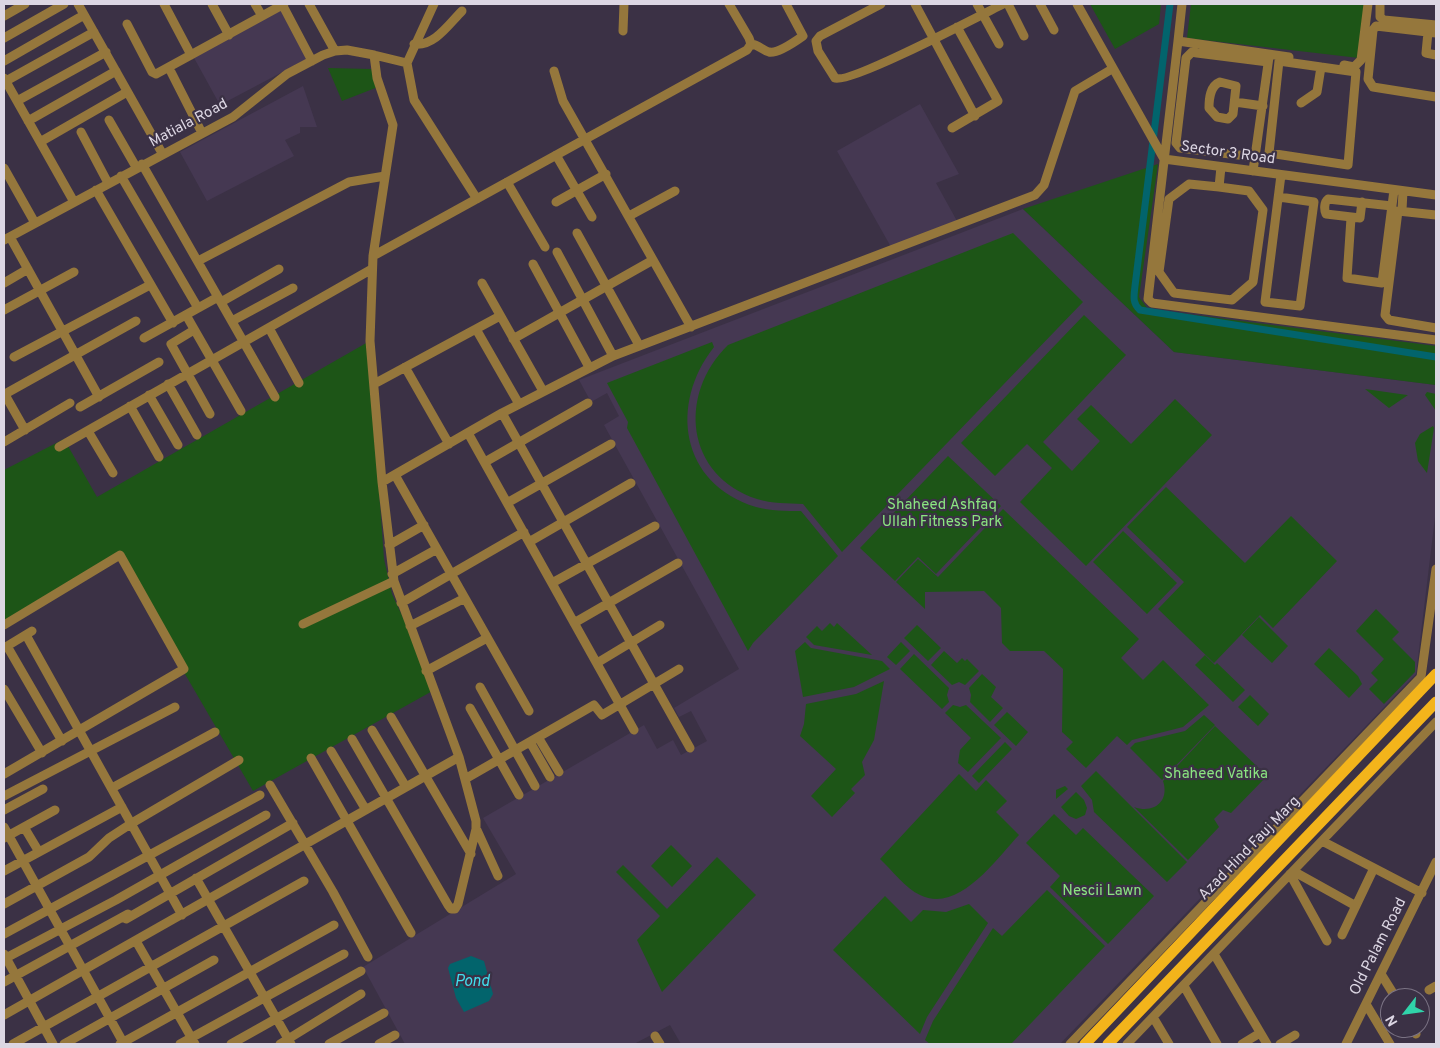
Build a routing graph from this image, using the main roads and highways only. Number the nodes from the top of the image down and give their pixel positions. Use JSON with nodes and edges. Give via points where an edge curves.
{"nodes":[{"id":1,"x":1431,"y":680,"type":"edge"},
{"id":2,"x":1436,"y":702,"type":"edge"},
{"id":3,"x":1085,"y":1044,"type":"edge"},
{"id":4,"x":1108,"y":1044,"type":"edge"}],
"edges":[{"from":1,"to":3,"type":"main road","name":"Azad Hind Fauj Marg"},
{"from":2,"to":4,"type":"main road"}]}
